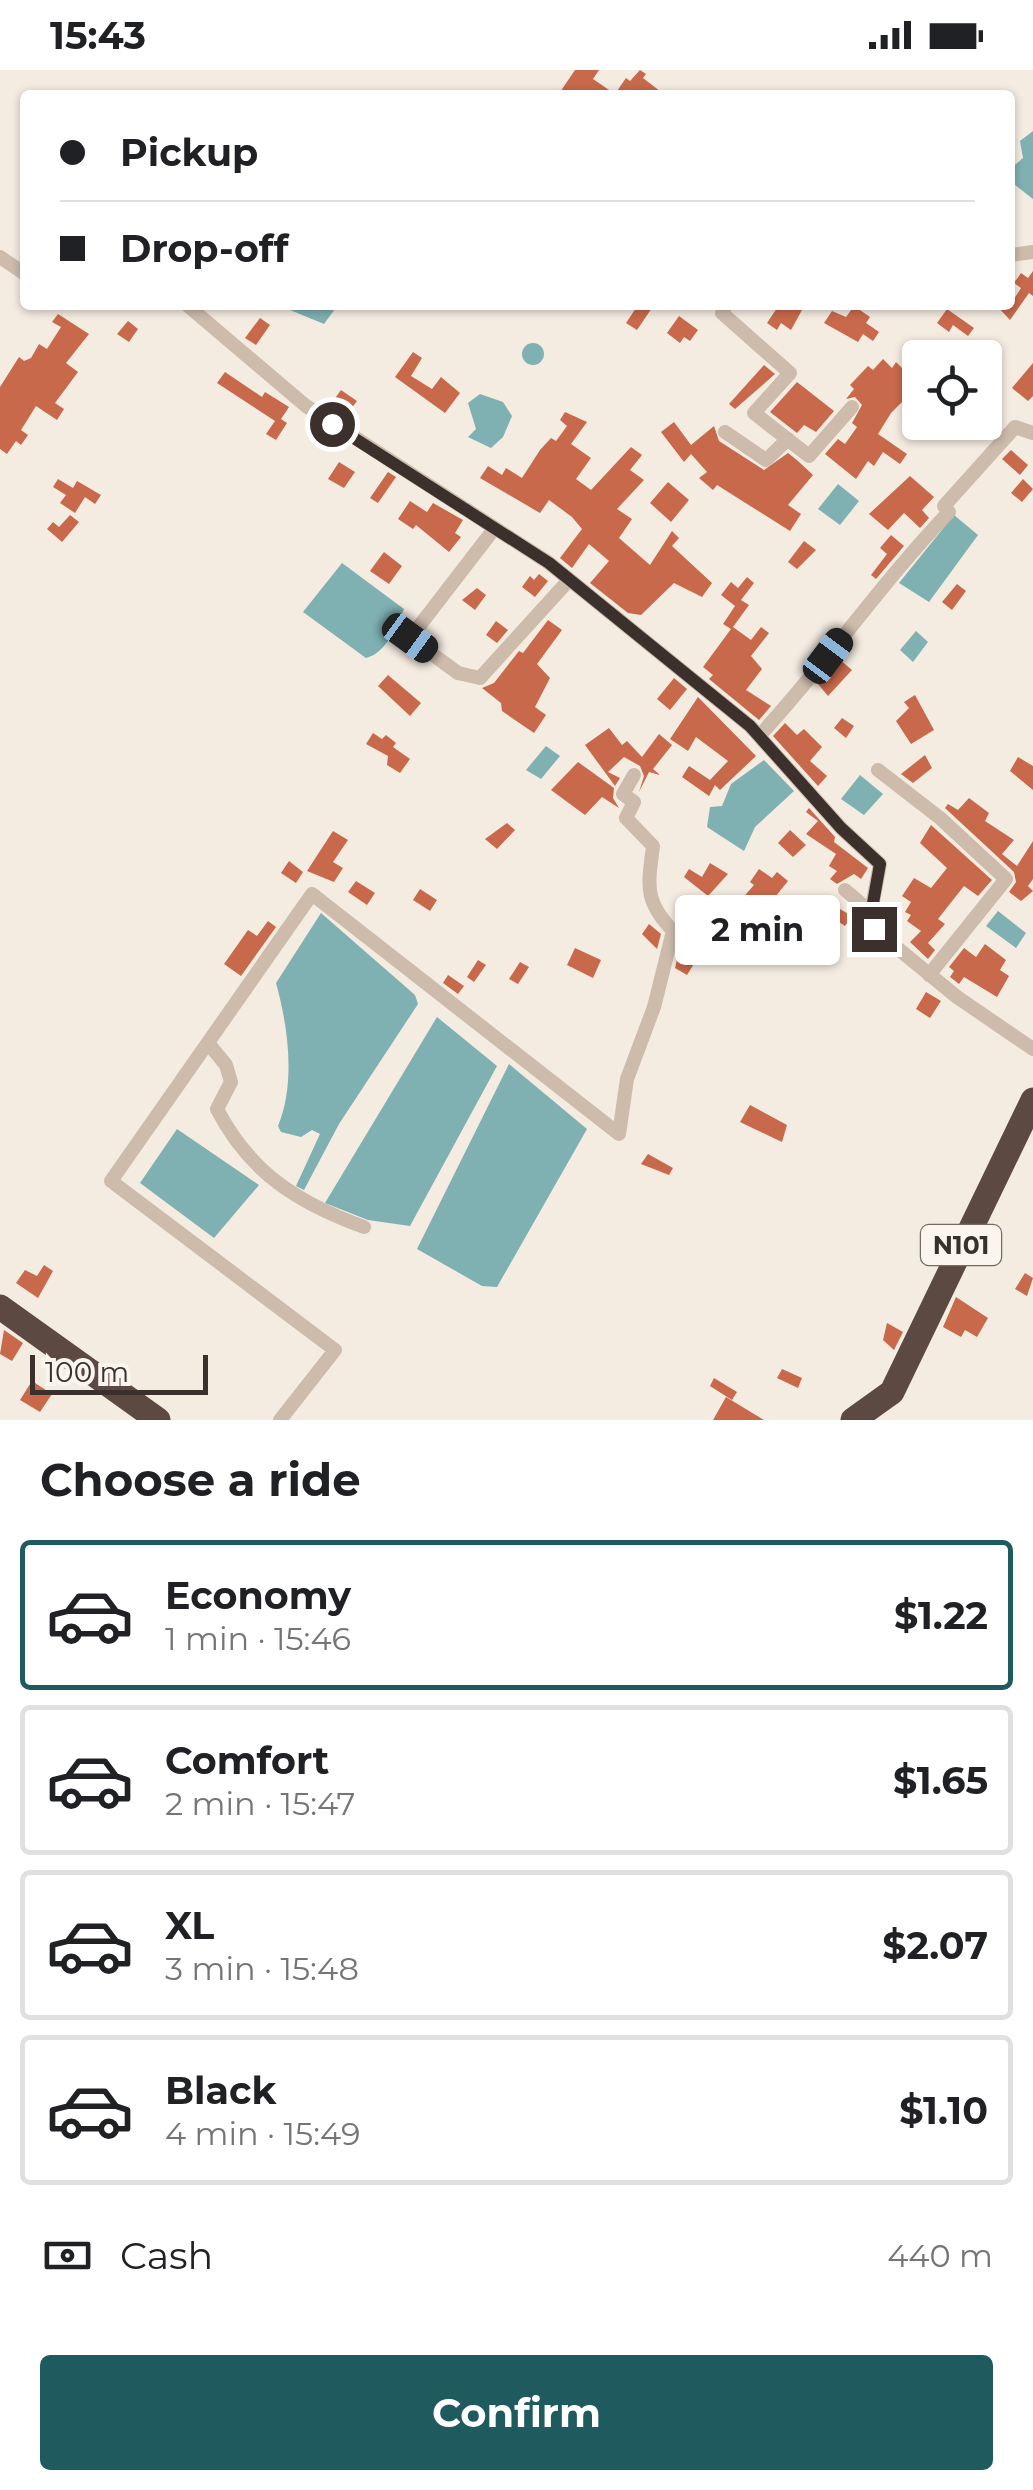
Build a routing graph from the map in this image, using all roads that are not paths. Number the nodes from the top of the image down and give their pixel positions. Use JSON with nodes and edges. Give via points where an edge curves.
{"nodes":[{"id":1,"x":193,"y":310,"type":"edge"},
{"id":2,"x":724,"y":310,"type":"edge"},
{"id":3,"x":852,"y":407,"type":"dead end"},
{"id":4,"x":725,"y":432,"type":"dead end"},
{"id":5,"x":1033,"y":434,"type":"edge"},
{"id":6,"x":788,"y":440,"type":"junction"},
{"id":7,"x":494,"y":529,"type":"junction"},
{"id":8,"x":570,"y":580,"type":"junction"},
{"id":9,"x":759,"y":736,"type":"junction"},
{"id":10,"x":878,"y":770,"type":"dead end"},
{"id":11,"x":634,"y":775,"type":"dead end"},
{"id":12,"x":845,"y":890,"type":"dead end"},
{"id":13,"x":871,"y":912,"type":"junction"},
{"id":14,"x":929,"y":975,"type":"junction"},
{"id":15,"x":208,"y":1042,"type":"junction"},
{"id":16,"x":1033,"y":1049,"type":"edge"},
{"id":17,"x":1033,"y":1100,"type":"edge"},
{"id":18,"x":364,"y":1227,"type":"dead end"},
{"id":19,"x":0,"y":1306,"type":"edge"},
{"id":20,"x":158,"y":1420,"type":"edge"},
{"id":21,"x":280,"y":1420,"type":"edge"},
{"id":22,"x":853,"y":1420,"type":"edge"}],
"edges":[{"from":1,"to":7,"type":"street","via":[[306,406]]},
{"from":2,"to":6,"type":"street","via":[[790,373],[754,413]]},
{"from":3,"to":6,"type":"street","via":[[809,456]]},
{"from":4,"to":6,"type":"street","via":[[766,460]]},
{"from":5,"to":9,"type":"street","via":[[1015,427]]},
{"from":7,"to":8,"type":"street"},
{"from":7,"to":8,"type":"street","via":[[410,638],[458,673],[480,678]]},
{"from":8,"to":9,"type":"street"},
{"from":9,"to":13,"type":"street","via":[[880,864]]},
{"from":10,"to":14,"type":"street","via":[[1006,876]]},
{"from":11,"to":15,"type":"street","via":[[623,794],[634,802],[626,818],[653,846],[653,910],[674,931],[627,1079],[619,1134],[312,894]]},
{"from":12,"to":13,"type":"street"},
{"from":13,"to":14,"type":"street","via":[[874,929]]},
{"from":14,"to":16,"type":"street"},
{"from":15,"to":18,"type":"street","via":[[232,1082],[217,1108],[250,1158],[308,1207]]},
{"from":15,"to":21,"type":"street","via":[[110,1181],[334,1350]]},
{"from":17,"to":22,"type":"highway","number":"N101","via":[[892,1392]]},
{"from":19,"to":20,"type":"highway"}]}
